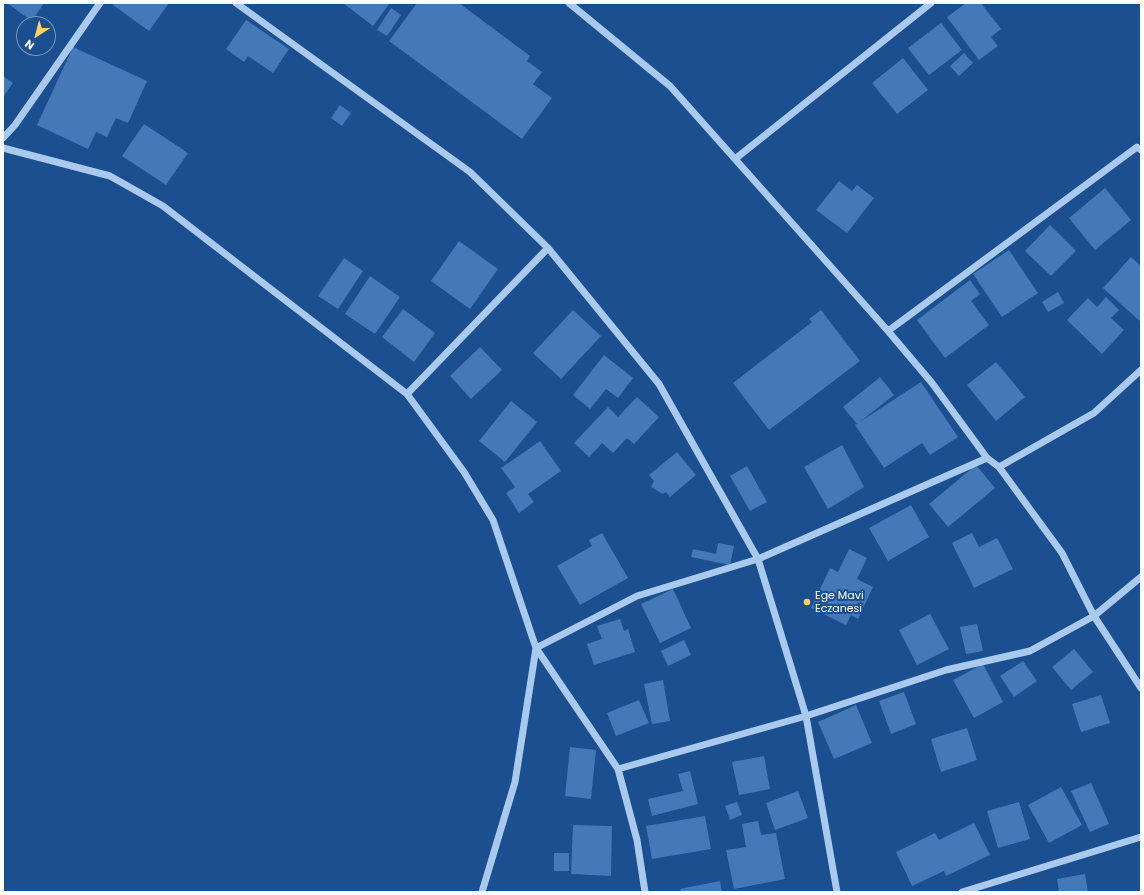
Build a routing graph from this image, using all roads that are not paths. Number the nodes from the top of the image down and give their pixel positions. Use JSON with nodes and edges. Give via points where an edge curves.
{"nodes":[{"id":1,"x":100,"y":3,"type":"edge"},
{"id":2,"x":236,"y":3,"type":"edge"},
{"id":3,"x":569,"y":3,"type":"edge"},
{"id":4,"x":931,"y":3,"type":"edge"},
{"id":5,"x":3,"y":138,"type":"edge"},
{"id":6,"x":3,"y":148,"type":"edge"},
{"id":7,"x":1141,"y":150,"type":"edge"},
{"id":8,"x":735,"y":159,"type":"junction"},
{"id":9,"x":548,"y":248,"type":"junction"},
{"id":10,"x":888,"y":331,"type":"junction"},
{"id":11,"x":1141,"y":370,"type":"edge"},
{"id":12,"x":408,"y":394,"type":"junction"},
{"id":13,"x":987,"y":458,"type":"junction"},
{"id":14,"x":999,"y":467,"type":"junction"},
{"id":15,"x":758,"y":559,"type":"junction"},
{"id":16,"x":1141,"y":576,"type":"edge"},
{"id":17,"x":1094,"y":616,"type":"junction"},
{"id":18,"x":536,"y":648,"type":"junction"},
{"id":19,"x":1141,"y":688,"type":"edge"},
{"id":20,"x":806,"y":716,"type":"junction"},
{"id":21,"x":618,"y":769,"type":"junction"},
{"id":22,"x":1141,"y":837,"type":"edge"},
{"id":23,"x":482,"y":892,"type":"edge"},
{"id":24,"x":645,"y":892,"type":"edge"},
{"id":25,"x":837,"y":892,"type":"edge"},
{"id":26,"x":962,"y":892,"type":"edge"}],
"edges":[{"from":1,"to":5,"type":"street","via":[[15,125]]},
{"from":2,"to":9,"type":"street","via":[[470,172]]},
{"from":3,"to":8,"type":"street","via":[[670,86]]},
{"from":4,"to":8,"type":"street"},
{"from":6,"to":12,"type":"street","via":[[110,176],[163,206]]},
{"from":7,"to":10,"type":"street","via":[[1137,147]]},
{"from":8,"to":10,"type":"street"},
{"from":9,"to":12,"type":"street"},
{"from":9,"to":15,"type":"street","via":[[659,384]]},
{"from":10,"to":13,"type":"street","via":[[932,384]]},
{"from":11,"to":14,"type":"street","via":[[1094,413]]},
{"from":12,"to":18,"type":"street","via":[[464,472],[493,520]]},
{"from":13,"to":14,"type":"street"},
{"from":13,"to":15,"type":"street"},
{"from":14,"to":17,"type":"street","via":[[1062,552]]},
{"from":15,"to":18,"type":"street","via":[[637,596]]},
{"from":15,"to":20,"type":"street"},
{"from":16,"to":17,"type":"street"},
{"from":17,"to":19,"type":"street"},
{"from":17,"to":20,"type":"street","via":[[1030,651],[946,670]]},
{"from":18,"to":21,"type":"street"},
{"from":18,"to":23,"type":"street","via":[[515,782]]},
{"from":20,"to":21,"type":"street"},
{"from":20,"to":25,"type":"street"},
{"from":21,"to":24,"type":"street","via":[[638,840]]},
{"from":22,"to":26,"type":"street"}]}
